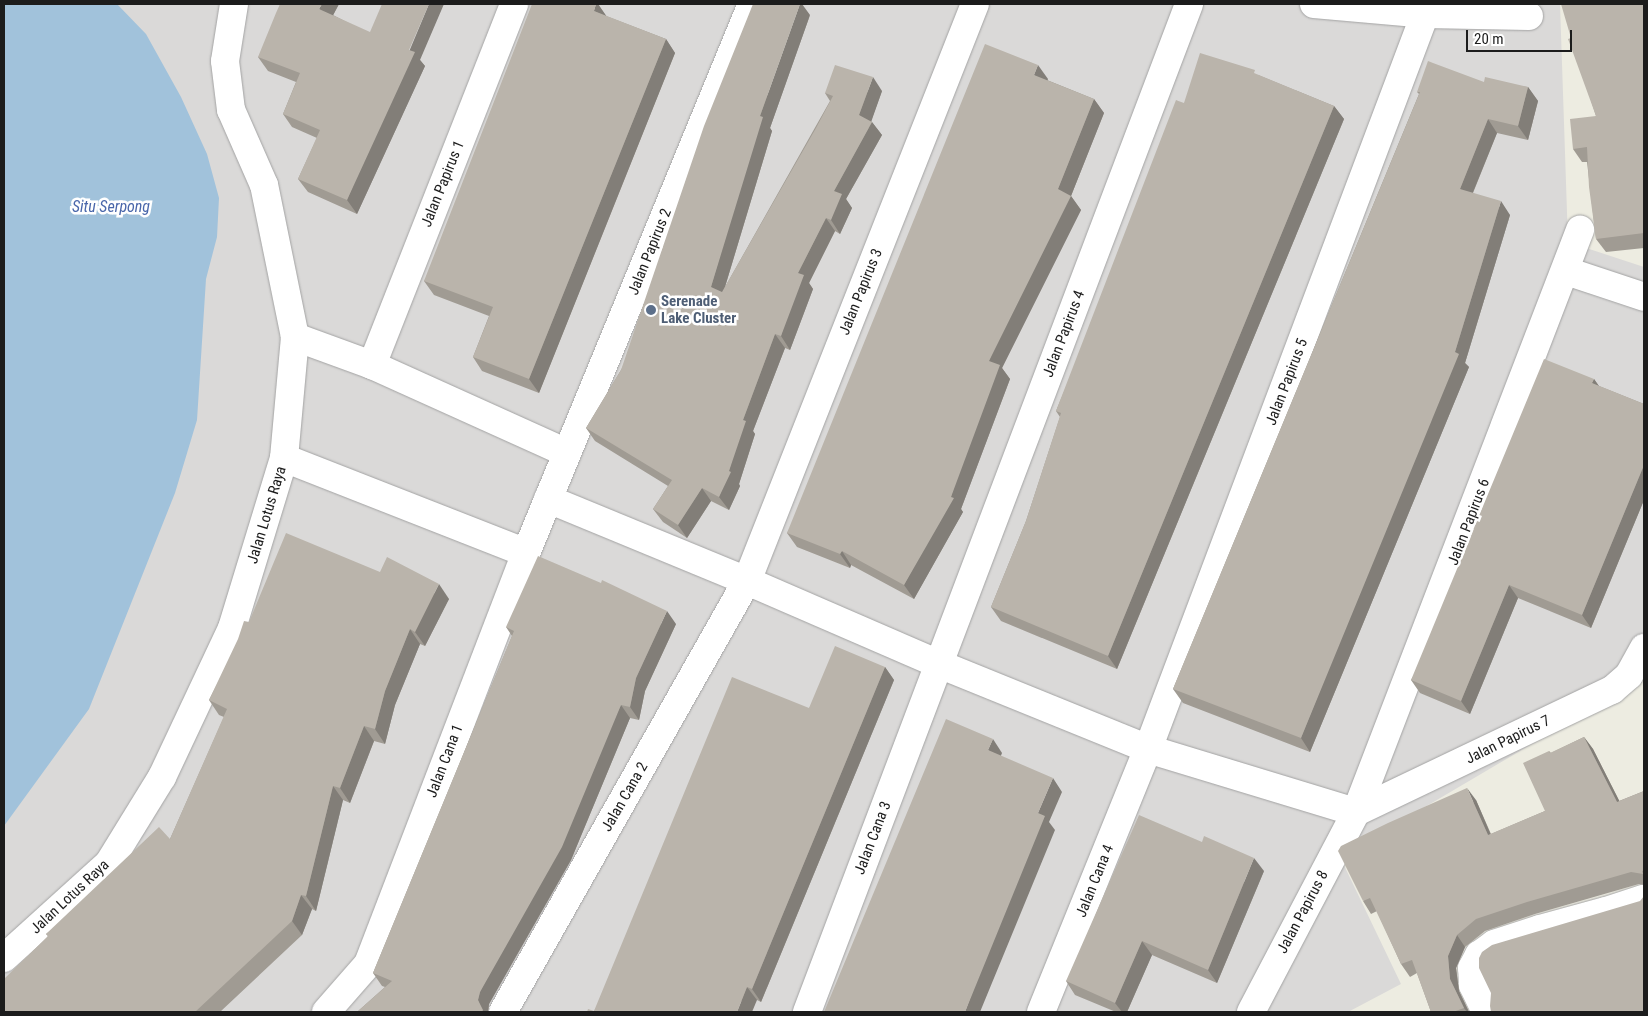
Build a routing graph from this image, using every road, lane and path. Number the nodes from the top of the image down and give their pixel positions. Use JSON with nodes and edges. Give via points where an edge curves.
{"nodes":[{"id":1,"x":234,"y":4,"type":"edge"},
{"id":2,"x":514,"y":4,"type":"edge"},
{"id":3,"x":752,"y":4,"type":"edge"},
{"id":4,"x":975,"y":4,"type":"edge"},
{"id":5,"x":1189,"y":4,"type":"edge"},
{"id":6,"x":1314,"y":4,"type":"edge"},
{"id":7,"x":1425,"y":14,"type":"junction"},
{"id":8,"x":1529,"y":16,"type":"dead end"},
{"id":9,"x":1580,"y":230,"type":"dead end"},
{"id":10,"x":1566,"y":271,"type":"junction"},
{"id":11,"x":1644,"y":298,"type":"edge"},
{"id":12,"x":295,"y":337,"type":"junction"},
{"id":13,"x":372,"y":364,"type":"junction"},
{"id":14,"x":567,"y":453,"type":"junction"},
{"id":15,"x":284,"y":458,"type":"junction"},
{"id":16,"x":548,"y":500,"type":"junction"},
{"id":17,"x":526,"y":554,"type":"junction"},
{"id":18,"x":747,"y":581,"type":"junction"},
{"id":19,"x":1644,"y":648,"type":"edge"},
{"id":20,"x":939,"y":664,"type":"junction"},
{"id":21,"x":1148,"y":749,"type":"junction"},
{"id":22,"x":1356,"y":812,"type":"junction"},
{"id":23,"x":1644,"y":898,"type":"edge"},
{"id":24,"x":4,"y":958,"type":"edge"},
{"id":25,"x":326,"y":1012,"type":"edge"},
{"id":26,"x":503,"y":1012,"type":"edge"},
{"id":27,"x":807,"y":1012,"type":"edge"},
{"id":28,"x":1041,"y":1012,"type":"edge"},
{"id":29,"x":1251,"y":1012,"type":"edge"},
{"id":30,"x":1486,"y":1012,"type":"edge"}],
"edges":[{"from":1,"to":12,"type":"street","name":"Jalan Lotus Raya","via":[[225,61],[231,110],[264,185]]},
{"from":2,"to":13,"type":"street","name":"Jalan Papirus 1"},
{"from":3,"to":14,"type":"street","name":"Jalan Papirus 2"},
{"from":4,"to":18,"type":"street","name":"Jalan Papirus 3"},
{"from":5,"to":20,"type":"street","name":"Jalan Papirus 4"},
{"from":6,"to":7,"type":"street"},
{"from":7,"to":8,"type":"street"},
{"from":7,"to":21,"type":"street","name":"Jalan Papirus 5"},
{"from":9,"to":10,"type":"street","name":"Jalan Papirus 6"},
{"from":10,"to":11,"type":"street"},
{"from":10,"to":22,"type":"street","name":"Jalan Papirus 6"},
{"from":12,"to":13,"type":"street"},
{"from":12,"to":15,"type":"street","name":"Jalan Lotus Raya"},
{"from":13,"to":14,"type":"street"},
{"from":14,"to":16,"type":"street","name":"Jalan Papirus 2"},
{"from":15,"to":17,"type":"street"},
{"from":15,"to":24,"type":"street","name":"Jalan Lotus Raya","via":[[232,628],[162,777],[109,863]]},
{"from":16,"to":17,"type":"street","name":"Jalan Cana 1"},
{"from":16,"to":18,"type":"street"},
{"from":17,"to":25,"type":"street","name":"Jalan Cana 1","via":[[368,964]]},
{"from":18,"to":20,"type":"street"},
{"from":18,"to":26,"type":"street","name":"Jalan Cana 2"},
{"from":19,"to":22,"type":"street","name":"Jalan Papirus 7","via":[[1629,675],[1612,690]]},
{"from":20,"to":21,"type":"street"},
{"from":20,"to":27,"type":"street","name":"Jalan Cana 3"},
{"from":21,"to":22,"type":"street"},
{"from":21,"to":28,"type":"street","name":"Jalan Cana 4"},
{"from":22,"to":29,"type":"street","name":"Jalan Papirus 8"},
{"from":23,"to":30,"type":"street","via":[[1494,944],[1479,955],[1472,968],[1473,985]]}]}
